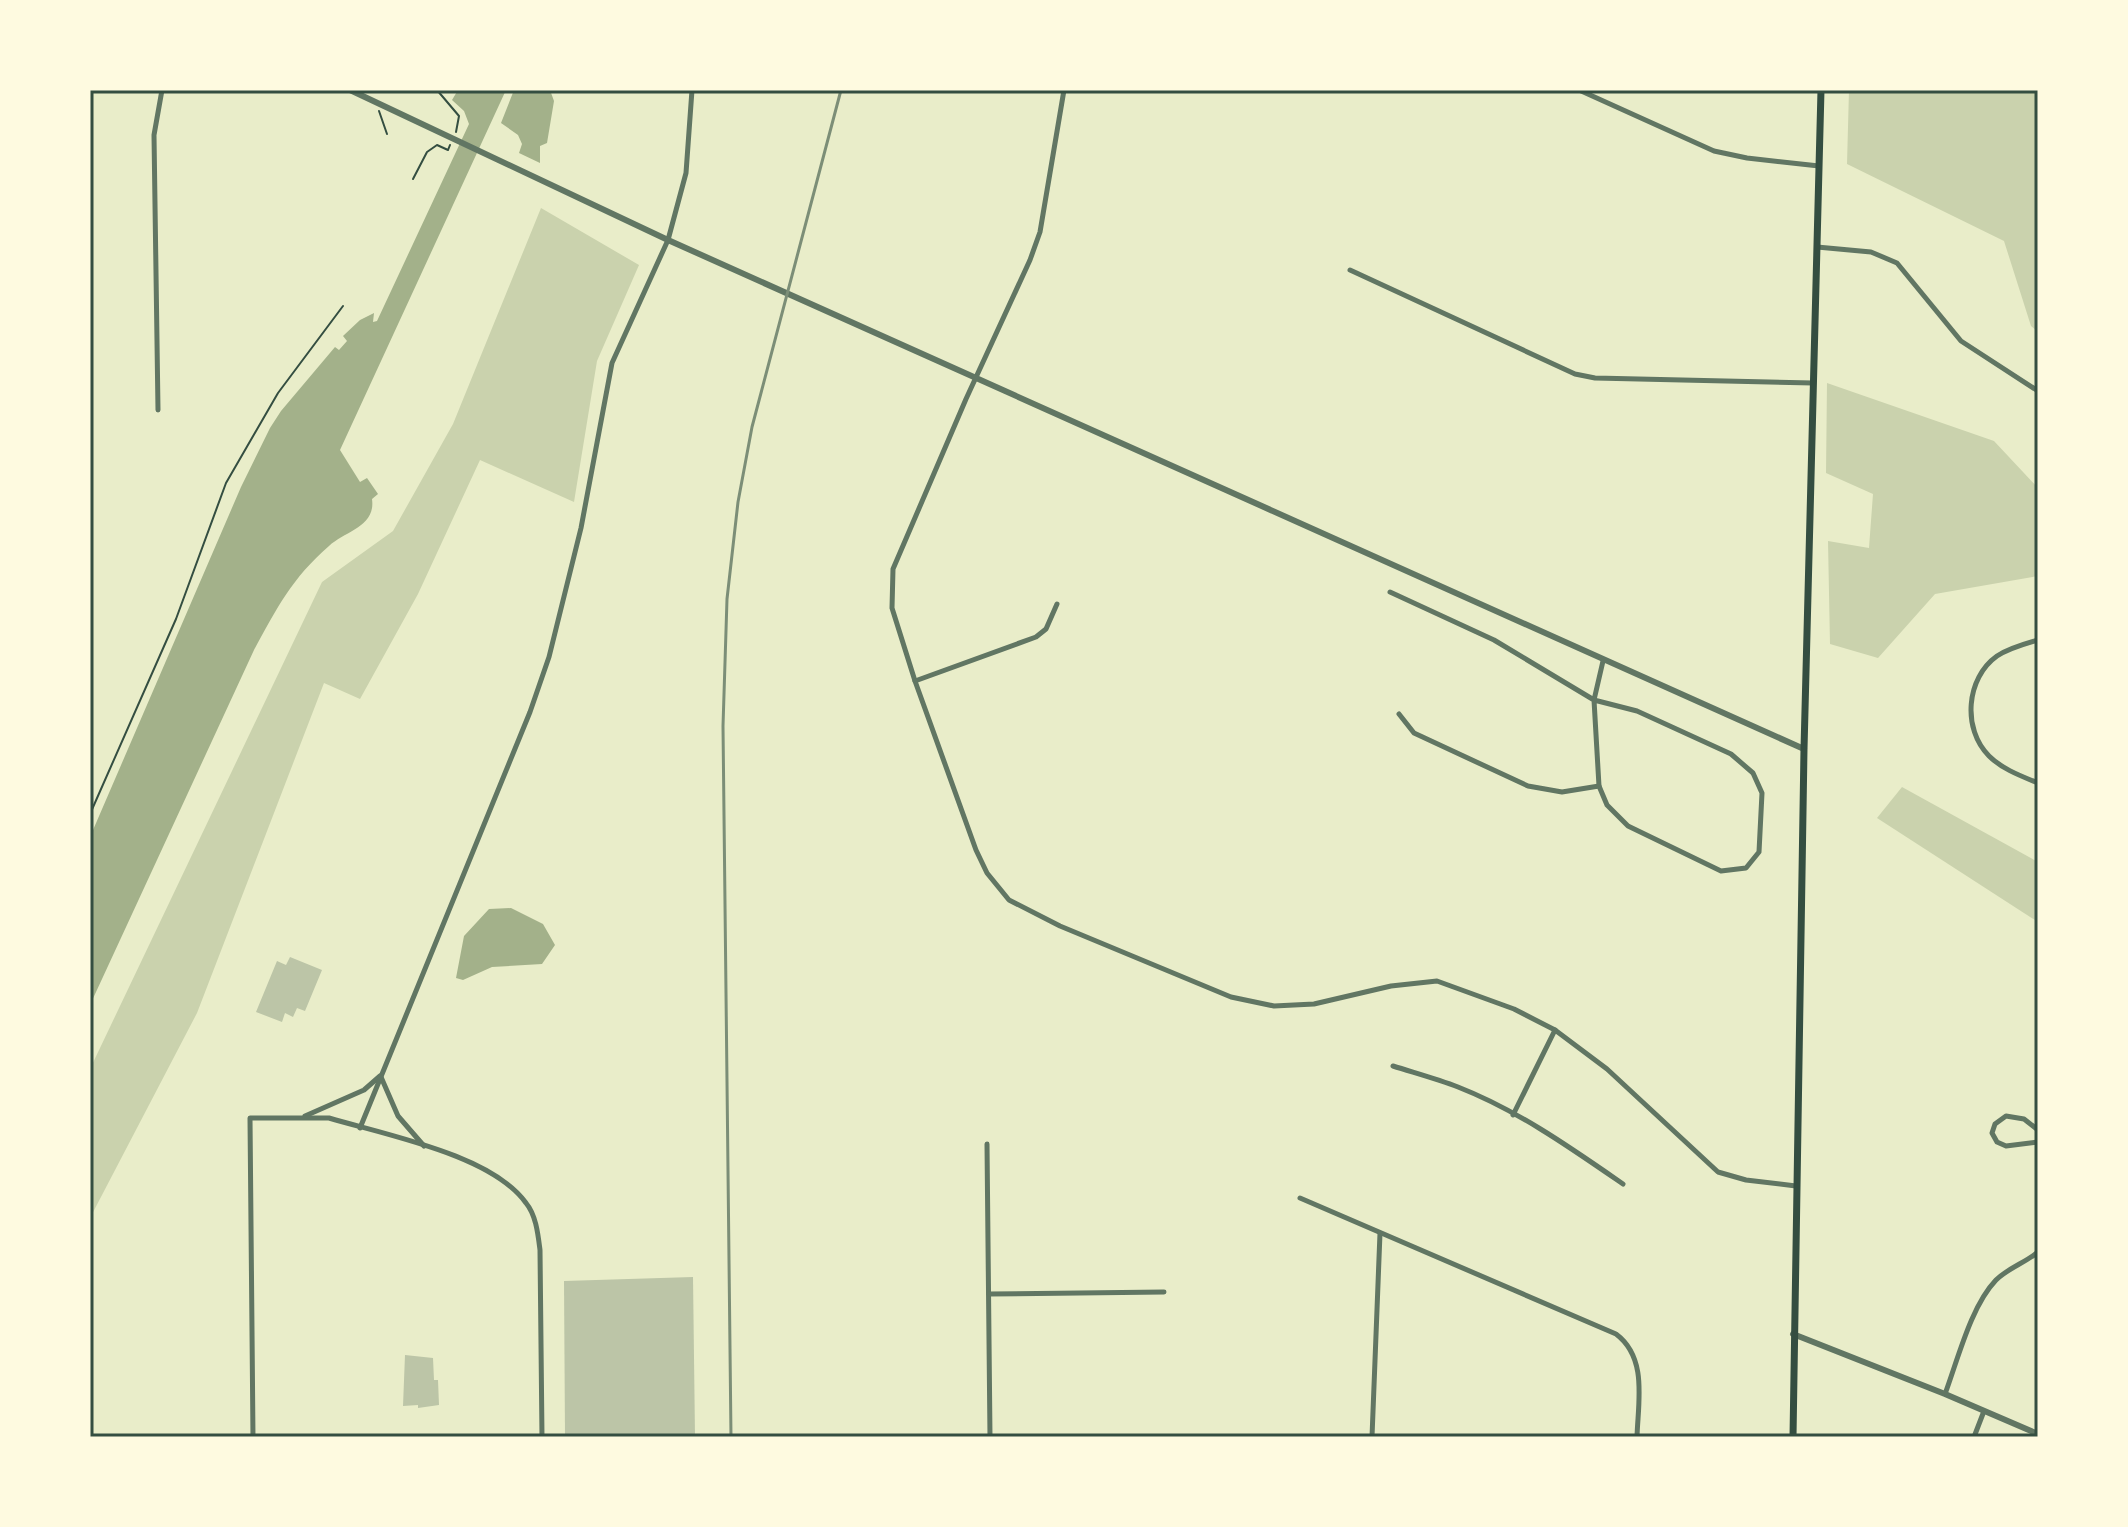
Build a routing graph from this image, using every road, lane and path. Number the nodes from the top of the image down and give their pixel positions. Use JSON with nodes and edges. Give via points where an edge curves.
{"nodes":[{"id":1,"x":162,"y":90,"type":"edge"},
{"id":2,"x":350,"y":90,"type":"edge"},
{"id":3,"x":437,"y":90,"type":"edge"},
{"id":4,"x":692,"y":90,"type":"edge"},
{"id":5,"x":1064,"y":90,"type":"edge"},
{"id":6,"x":1579,"y":90,"type":"edge"},
{"id":7,"x":1821,"y":90,"type":"edge"},
{"id":8,"x":379,"y":112,"type":"dead end"},
{"id":9,"x":387,"y":134,"type":"dead end"},
{"id":10,"x":1819,"y":166,"type":"junction"},
{"id":11,"x":413,"y":179,"type":"dead end"},
{"id":12,"x":668,"y":240,"type":"junction"},
{"id":13,"x":1817,"y":247,"type":"junction"},
{"id":14,"x":1350,"y":270,"type":"dead end"},
{"id":15,"x":343,"y":306,"type":"dead end"},
{"id":16,"x":976,"y":378,"type":"junction"},
{"id":17,"x":1813,"y":383,"type":"junction"},
{"id":18,"x":2038,"y":391,"type":"edge"},
{"id":19,"x":158,"y":410,"type":"dead end"},
{"id":20,"x":1390,"y":592,"type":"dead end"},
{"id":21,"x":1057,"y":604,"type":"dead end"},
{"id":22,"x":2038,"y":640,"type":"edge"},
{"id":23,"x":1603,"y":661,"type":"junction"},
{"id":24,"x":915,"y":681,"type":"junction"},
{"id":25,"x":1594,"y":700,"type":"junction"},
{"id":26,"x":1399,"y":714,"type":"dead end"},
{"id":27,"x":1804,"y":749,"type":"junction"},
{"id":28,"x":2038,"y":783,"type":"edge"},
{"id":29,"x":1599,"y":786,"type":"junction"},
{"id":30,"x":90,"y":814,"type":"edge"},
{"id":31,"x":1555,"y":1030,"type":"junction"},
{"id":32,"x":1393,"y":1066,"type":"dead end"},
{"id":33,"x":381,"y":1076,"type":"junction"},
{"id":34,"x":1513,"y":1115,"type":"junction"},
{"id":35,"x":300,"y":1118,"type":"junction"},
{"id":36,"x":360,"y":1128,"type":"junction"},
{"id":37,"x":2038,"y":1130,"type":"edge"},
{"id":38,"x":2038,"y":1142,"type":"edge"},
{"id":39,"x":987,"y":1144,"type":"dead end"},
{"id":40,"x":425,"y":1147,"type":"junction"},
{"id":41,"x":1623,"y":1184,"type":"dead end"},
{"id":42,"x":1796,"y":1186,"type":"junction"},
{"id":43,"x":1300,"y":1198,"type":"dead end"},
{"id":44,"x":1380,"y":1233,"type":"junction"},
{"id":45,"x":2038,"y":1252,"type":"edge"},
{"id":46,"x":1164,"y":1292,"type":"dead end"},
{"id":47,"x":989,"y":1294,"type":"junction"},
{"id":48,"x":1793,"y":1334,"type":"junction"},
{"id":49,"x":1945,"y":1394,"type":"junction"},
{"id":50,"x":1984,"y":1411,"type":"junction"},
{"id":51,"x":2038,"y":1434,"type":"edge"},
{"id":52,"x":253,"y":1437,"type":"edge"},
{"id":53,"x":542,"y":1437,"type":"edge"},
{"id":54,"x":990,"y":1437,"type":"edge"},
{"id":55,"x":1372,"y":1437,"type":"edge"},
{"id":56,"x":1637,"y":1437,"type":"edge"},
{"id":57,"x":1793,"y":1437,"type":"edge"},
{"id":58,"x":1974,"y":1437,"type":"edge"}],
"edges":[{"from":1,"to":19,"type":"street","via":[[154,135]]},
{"from":2,"to":12,"type":"street"},
{"from":3,"to":11,"type":"path","via":[[457,113],[459,125],[448,150],[430,148]]},
{"from":4,"to":12,"type":"street","via":[[686,173]]},
{"from":5,"to":16,"type":"street","via":[[1040,232]]},
{"from":6,"to":10,"type":"street","via":[[1714,151]]},
{"from":7,"to":10,"type":"main road"},
{"from":8,"to":9,"type":"path"},
{"from":10,"to":13,"type":"main road"},
{"from":12,"to":16,"type":"street"},
{"from":12,"to":33,"type":"street","via":[[612,363],[581,528],[549,657]]},
{"from":13,"to":17,"type":"main road"},
{"from":13,"to":18,"type":"street","via":[[1871,252],[1897,263],[1961,341]]},
{"from":14,"to":17,"type":"street","via":[[1575,374]]},
{"from":15,"to":30,"type":"path","via":[[278,393],[226,483],[176,619]]},
{"from":16,"to":23,"type":"street"},
{"from":16,"to":24,"type":"street","via":[[893,569],[892,608]]},
{"from":17,"to":27,"type":"main road"},
{"from":20,"to":25,"type":"street","via":[[1494,640]]},
{"from":21,"to":24,"type":"street","via":[[1046,629],[1036,637]]},
{"from":22,"to":28,"type":"street","via":[[1998,655],[1987,665],[1974,688],[1971,715],[1978,742],[1995,762]]},
{"from":23,"to":25,"type":"street"},
{"from":23,"to":27,"type":"street"},
{"from":24,"to":31,"type":"street","via":[[976,850],[1009,900],[1231,997],[1274,1006],[1314,1004],[1437,981]]},
{"from":25,"to":29,"type":"street"},
{"from":25,"to":29,"type":"street","via":[[1637,711],[1744,763],[1762,793],[1757,857],[1746,868],[1721,871],[1628,826],[1607,805]]},
{"from":26,"to":29,"type":"street","via":[[1414,733],[1528,786],[1562,792]]},
{"from":27,"to":42,"type":"main road"},
{"from":31,"to":34,"type":"street"},
{"from":31,"to":42,"type":"street","via":[[1607,1069],[1718,1172]]},
{"from":32,"to":34,"type":"street","via":[[1459,1087]]},
{"from":33,"to":35,"type":"street","via":[[364,1090]]},
{"from":33,"to":36,"type":"street"},
{"from":33,"to":40,"type":"street","via":[[398,1116]]},
{"from":34,"to":41,"type":"street"},
{"from":35,"to":36,"type":"street","via":[[329,1118]]},
{"from":35,"to":52,"type":"street","via":[[250,1118]]},
{"from":36,"to":40,"type":"street"},
{"from":37,"to":38,"type":"street","via":[[2024,1119],[2006,1116],[1992,1133],[2006,1146]]},
{"from":39,"to":47,"type":"street"},
{"from":40,"to":53,"type":"street","via":[[492,1171],[529,1205],[540,1250]]},
{"from":42,"to":48,"type":"main road"},
{"from":43,"to":44,"type":"street"},
{"from":44,"to":55,"type":"street"},
{"from":44,"to":56,"type":"street","via":[[1622,1339],[1639,1372]]},
{"from":45,"to":49,"type":"street","via":[[2003,1274],[1982,1299]]},
{"from":46,"to":47,"type":"street"},
{"from":47,"to":54,"type":"street"},
{"from":48,"to":49,"type":"street"},
{"from":48,"to":57,"type":"main road"},
{"from":49,"to":50,"type":"street"},
{"from":50,"to":51,"type":"street"},
{"from":50,"to":58,"type":"street"}]}
